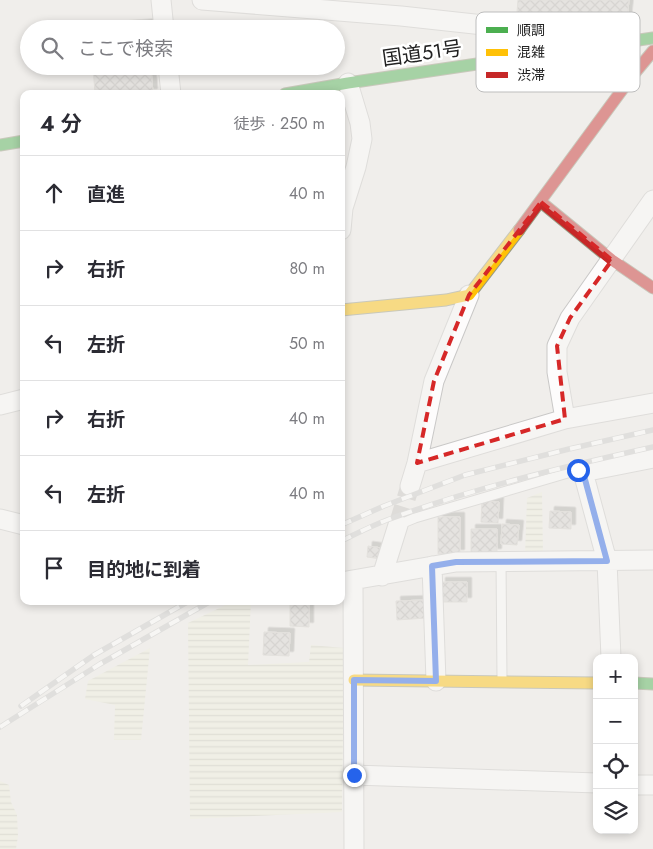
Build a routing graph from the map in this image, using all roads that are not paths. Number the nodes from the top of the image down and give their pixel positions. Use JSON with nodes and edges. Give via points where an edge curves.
{"nodes":[{"id":1,"x":161,"y":0,"type":"edge"},
{"id":2,"x":202,"y":0,"type":"edge"},
{"id":3,"x":294,"y":4,"type":"edge"},
{"id":4,"x":404,"y":8,"type":"edge"},
{"id":5,"x":476,"y":18,"type":"edge"},
{"id":6,"x":163,"y":20,"type":"edge"},
{"id":7,"x":653,"y":38,"type":"edge"},
{"id":8,"x":640,"y":40,"type":"edge"},
{"id":9,"x":653,"y":51,"type":"edge"},
{"id":10,"x":476,"y":64,"type":"edge"},
{"id":11,"x":640,"y":67,"type":"edge"},
{"id":12,"x":169,"y":75,"type":"edge"},
{"id":13,"x":348,"y":83,"type":"junction"},
{"id":14,"x":171,"y":90,"type":"edge"},
{"id":15,"x":308,"y":90,"type":"edge"},
{"id":16,"x":621,"y":92,"type":"edge"},
{"id":17,"x":20,"y":141,"type":"edge"},
{"id":18,"x":0,"y":145,"type":"edge"},
{"id":19,"x":653,"y":200,"type":"edge"},
{"id":20,"x":345,"y":202,"type":"edge"},
{"id":21,"x":540,"y":202,"type":"junction"},
{"id":22,"x":612,"y":260,"type":"junction"},
{"id":23,"x":653,"y":288,"type":"edge"},
{"id":24,"x":469,"y":295,"type":"junction"},
{"id":25,"x":345,"y":310,"type":"edge"},
{"id":26,"x":20,"y":401,"type":"edge"},
{"id":27,"x":653,"y":403,"type":"edge"},
{"id":28,"x":0,"y":405,"type":"edge"},
{"id":29,"x":565,"y":419,"type":"junction"},
{"id":30,"x":653,"y":458,"type":"edge"},
{"id":31,"x":417,"y":463,"type":"junction"},
{"id":32,"x":583,"y":472,"type":"junction"},
{"id":33,"x":410,"y":486,"type":"tunnel mouth"},
{"id":34,"x":0,"y":519,"type":"edge"},
{"id":35,"x":20,"y":524,"type":"edge"},
{"id":36,"x":398,"y":525,"type":"joint"},
{"id":37,"x":653,"y":560,"type":"edge"},
{"id":38,"x":501,"y":561,"type":"junction"},
{"id":39,"x":607,"y":561,"type":"junction"},
{"id":40,"x":432,"y":566,"type":"junction"},
{"id":41,"x":382,"y":576,"type":"junction"},
{"id":42,"x":347,"y":582,"type":"edge"},
{"id":43,"x":611,"y":654,"type":"edge"},
{"id":44,"x":354,"y":680,"type":"junction"},
{"id":45,"x":436,"y":681,"type":"junction"},
{"id":46,"x":502,"y":682,"type":"junction"},
{"id":47,"x":593,"y":683,"type":"edge"},
{"id":48,"x":638,"y":683,"type":"edge"},
{"id":49,"x":653,"y":684,"type":"edge"},
{"id":50,"x":354,"y":775,"type":"junction"},
{"id":51,"x":593,"y":783,"type":"edge"},
{"id":52,"x":638,"y":785,"type":"edge"},
{"id":53,"x":653,"y":786,"type":"edge"},
{"id":54,"x":354,"y":849,"type":"edge"}],
"edges":[{"from":1,"to":6,"type":"street"},
{"from":2,"to":3,"type":"street"},
{"from":3,"to":4,"type":"street"},
{"from":4,"to":5,"type":"street"},
{"from":7,"to":8,"type":"main road","name":"国道51号"},
{"from":9,"to":11,"type":"main road"},
{"from":10,"to":13,"type":"main road","name":"国道51号"},
{"from":12,"to":14,"type":"street"},
{"from":13,"to":15,"type":"main road","name":"国道51号"},
{"from":13,"to":20,"type":"street","via":[[362,139]]},
{"from":16,"to":21,"type":"main road"},
{"from":17,"to":18,"type":"main road"},
{"from":19,"to":22,"type":"street"},
{"from":21,"to":22,"type":"main road"},
{"from":21,"to":24,"type":"main road"},
{"from":22,"to":23,"type":"main road"},
{"from":22,"to":29,"type":"street","via":[[570,318],[557,346],[557,372]]},
{"from":24,"to":25,"type":"main road"},
{"from":24,"to":31,"type":"street","via":[[434,382]]},
{"from":26,"to":28,"type":"street"},
{"from":27,"to":29,"type":"street"},
{"from":29,"to":31,"type":"street"},
{"from":30,"to":32,"type":"street"},
{"from":31,"to":33,"type":"street"},
{"from":32,"to":36,"type":"lane","via":[[578,470]]},
{"from":32,"to":39,"type":"street"},
{"from":34,"to":35,"type":"street"},
{"from":36,"to":41,"type":"street"},
{"from":37,"to":39,"type":"street"},
{"from":38,"to":39,"type":"street"},
{"from":38,"to":40,"type":"street"},
{"from":38,"to":46,"type":"lane"},
{"from":39,"to":43,"type":"street"},
{"from":40,"to":41,"type":"street"},
{"from":40,"to":45,"type":"street"},
{"from":41,"to":42,"type":"street"},
{"from":42,"to":44,"type":"street"},
{"from":44,"to":45,"type":"main road"},
{"from":44,"to":50,"type":"street"},
{"from":45,"to":46,"type":"main road"},
{"from":46,"to":47,"type":"main road"},
{"from":48,"to":49,"type":"main road"},
{"from":50,"to":51,"type":"street"},
{"from":50,"to":54,"type":"street"},
{"from":52,"to":53,"type":"street"}]}
